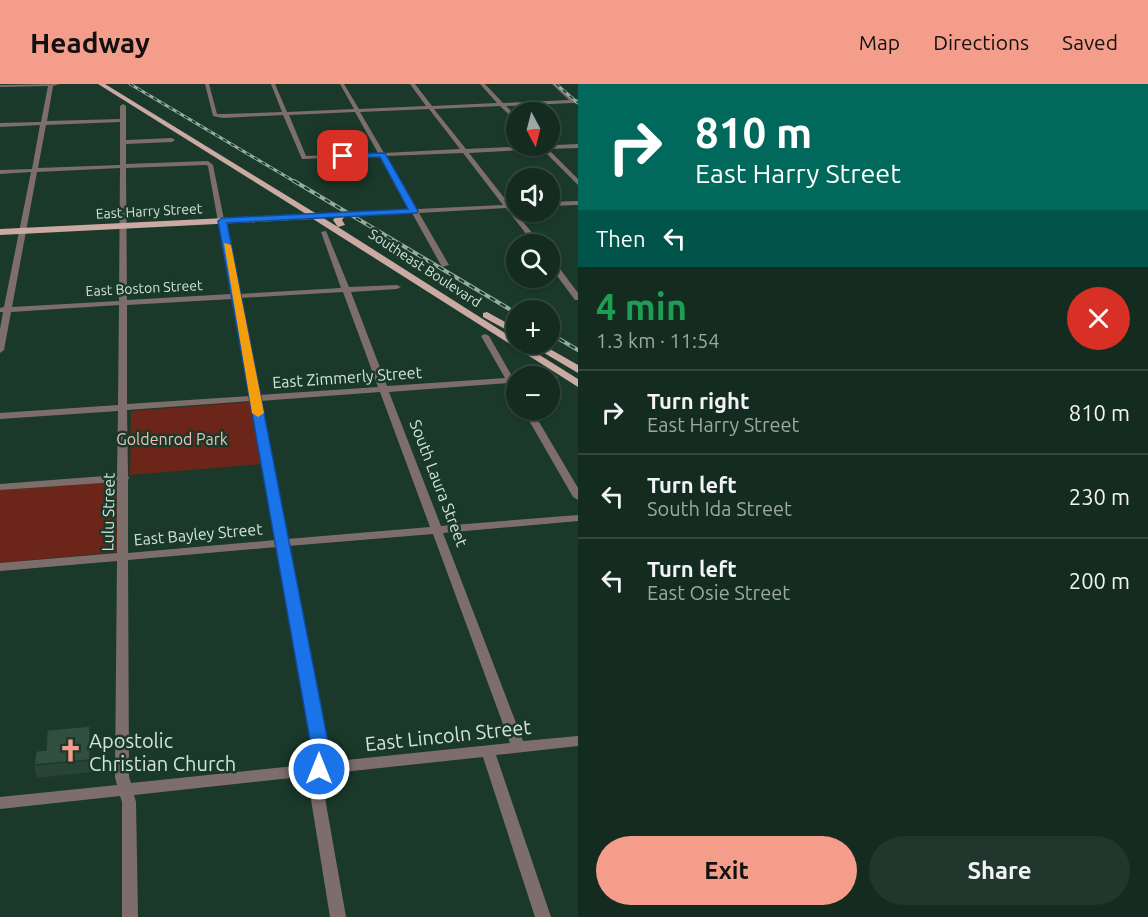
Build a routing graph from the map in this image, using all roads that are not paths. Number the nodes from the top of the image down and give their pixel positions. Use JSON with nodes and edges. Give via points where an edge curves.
{"nodes":[{"id":1,"x":51,"y":84,"type":"edge"},
{"id":2,"x":58,"y":84,"type":"edge"},
{"id":3,"x":101,"y":84,"type":"edge"},
{"id":4,"x":110,"y":84,"type":"edge"},
{"id":5,"x":207,"y":84,"type":"edge"},
{"id":6,"x":273,"y":84,"type":"edge"},
{"id":7,"x":342,"y":84,"type":"edge"},
{"id":8,"x":412,"y":84,"type":"edge"},
{"id":9,"x":482,"y":84,"type":"edge"},
{"id":10,"x":554,"y":84,"type":"edge"},
{"id":11,"x":0,"y":86,"type":"edge"},
{"id":12,"x":577,"y":103,"type":"edge"},
{"id":13,"x":502,"y":104,"type":"junction"},
{"id":14,"x":123,"y":106,"type":"dead end"},
{"id":15,"x":430,"y":107,"type":"junction"},
{"id":16,"x":506,"y":108,"type":"edge"},
{"id":17,"x":357,"y":110,"type":"junction"},
{"id":18,"x":285,"y":113,"type":"junction"},
{"id":19,"x":124,"y":120,"type":"junction"},
{"id":20,"x":44,"y":123,"type":"junction"},
{"id":21,"x":0,"y":125,"type":"edge"},
{"id":22,"x":172,"y":140,"type":"dead end"},
{"id":23,"x":125,"y":142,"type":"junction"},
{"id":24,"x":560,"y":146,"type":"edge"},
{"id":25,"x":578,"y":146,"type":"edge"},
{"id":26,"x":506,"y":148,"type":"edge"},
{"id":27,"x":465,"y":151,"type":"junction"},
{"id":28,"x":382,"y":154,"type":"junction"},
{"id":29,"x":552,"y":156,"type":"edge"},
{"id":30,"x":124,"y":166,"type":"junction"},
{"id":31,"x":35,"y":170,"type":"junction"},
{"id":32,"x":0,"y":172,"type":"edge"},
{"id":33,"x":578,"y":183,"type":"edge"},
{"id":34,"x":578,"y":203,"type":"edge"},
{"id":35,"x":560,"y":204,"type":"edge"},
{"id":36,"x":506,"y":205,"type":"edge"},
{"id":37,"x":506,"y":206,"type":"edge"},
{"id":38,"x":300,"y":207,"type":"junction"},
{"id":39,"x":414,"y":211,"type":"junction"},
{"id":40,"x":320,"y":216,"type":"junction"},
{"id":41,"x":287,"y":218,"type":"junction"},
{"id":42,"x":341,"y":220,"type":"junction"},
{"id":43,"x":222,"y":221,"type":"junction"},
{"id":44,"x":520,"y":222,"type":"edge"},
{"id":45,"x":124,"y":226,"type":"junction"},
{"id":46,"x":25,"y":231,"type":"junction"},
{"id":47,"x":0,"y":232,"type":"edge"},
{"id":48,"x":324,"y":232,"type":"dead end"},
{"id":49,"x":529,"y":234,"type":"edge"},
{"id":50,"x":445,"y":266,"type":"dead end"},
{"id":51,"x":560,"y":275,"type":"edge"},
{"id":52,"x":578,"y":278,"type":"edge"},
{"id":53,"x":563,"y":279,"type":"junction"},
{"id":54,"x":397,"y":287,"type":"dead end"},
{"id":55,"x":347,"y":290,"type":"junction"},
{"id":56,"x":236,"y":296,"type":"junction"},
{"id":57,"x":578,"y":298,"type":"edge"},
{"id":58,"x":124,"y":303,"type":"junction"},
{"id":59,"x":4,"y":309,"type":"edge"},
{"id":60,"x":506,"y":326,"type":"edge"},
{"id":61,"x":485,"y":336,"type":"dead end"},
{"id":62,"x":0,"y":350,"type":"edge"},
{"id":63,"x":551,"y":354,"type":"edge"},
{"id":64,"x":506,"y":369,"type":"edge"},
{"id":65,"x":578,"y":370,"type":"edge"},
{"id":66,"x":506,"y":380,"type":"edge"},
{"id":67,"x":578,"y":384,"type":"edge"},
{"id":68,"x":384,"y":389,"type":"junction"},
{"id":69,"x":256,"y":398,"type":"junction"},
{"id":70,"x":124,"y":407,"type":"junction"},
{"id":71,"x":0,"y":416,"type":"edge"},
{"id":72,"x":533,"y":420,"type":"edge"},
{"id":73,"x":124,"y":478,"type":"junction"},
{"id":74,"x":0,"y":487,"type":"edge"},
{"id":75,"x":578,"y":497,"type":"edge"},
{"id":76,"x":578,"y":518,"type":"edge"},
{"id":77,"x":437,"y":530,"type":"junction"},
{"id":78,"x":283,"y":543,"type":"junction"},
{"id":79,"x":123,"y":557,"type":"junction"},
{"id":80,"x":0,"y":567,"type":"edge"},
{"id":81,"x":578,"y":741,"type":"edge"},
{"id":82,"x":519,"y":748,"type":"junction"},
{"id":83,"x":488,"y":751,"type":"junction"},
{"id":84,"x":319,"y":769,"type":"junction"},
{"id":85,"x":125,"y":789,"type":"junction"},
{"id":86,"x":0,"y":802,"type":"edge"},
{"id":87,"x":130,"y":917,"type":"edge"},
{"id":88,"x":338,"y":917,"type":"edge"},
{"id":89,"x":543,"y":917,"type":"edge"}],
"edges":[{"from":1,"to":2,"type":"street"},
{"from":1,"to":11,"type":"street"},
{"from":1,"to":20,"type":"street"},
{"from":3,"to":38,"type":"main road","name":"Southeast Boulevard"},
{"from":4,"to":40,"type":"main road","name":"Southeast Boulevard"},
{"from":5,"to":18,"type":"street","via":[[215,115]]},
{"from":6,"to":18,"type":"street"},
{"from":7,"to":17,"type":"street"},
{"from":8,"to":15,"type":"street"},
{"from":9,"to":13,"type":"street"},
{"from":10,"to":12,"type":"street"},
{"from":12,"to":13,"type":"street"},
{"from":13,"to":15,"type":"street"},
{"from":13,"to":16,"type":"street"},
{"from":14,"to":19,"type":"street","name":"Lulu Street"},
{"from":15,"to":17,"type":"street"},
{"from":15,"to":27,"type":"street"},
{"from":17,"to":18,"type":"street"},
{"from":17,"to":28,"type":"street"},
{"from":18,"to":28,"type":"street","via":[[304,158]]},
{"from":19,"to":20,"type":"street"},
{"from":19,"to":23,"type":"street","name":"Lulu Street"},
{"from":20,"to":21,"type":"street"},
{"from":20,"to":31,"type":"street"},
{"from":22,"to":23,"type":"street"},
{"from":23,"to":30,"type":"street","name":"Lulu Street"},
{"from":24,"to":25,"type":"street"},
{"from":26,"to":27,"type":"street"},
{"from":27,"to":28,"type":"street"},
{"from":27,"to":36,"type":"street"},
{"from":28,"to":39,"type":"street"},
{"from":29,"to":33,"type":"street"},
{"from":30,"to":31,"type":"street"},
{"from":30,"to":43,"type":"street","via":[[208,164]]},
{"from":30,"to":45,"type":"street","name":"Lulu Street"},
{"from":31,"to":32,"type":"street"},
{"from":31,"to":46,"type":"street"},
{"from":34,"to":35,"type":"street"},
{"from":37,"to":39,"type":"street"},
{"from":38,"to":40,"type":"main road","name":"Southeast Boulevard"},
{"from":38,"to":41,"type":"main road","via":[[298,214]]},
{"from":39,"to":42,"type":"street"},
{"from":39,"to":50,"type":"street"},
{"from":40,"to":41,"type":"main road","name":"East Harry Street"},
{"from":40,"to":42,"type":"main road","name":"Southeast Boulevard"},
{"from":40,"to":67,"type":"main road","name":"Southeast Boulevard"},
{"from":41,"to":43,"type":"main road","name":"East Harry Street"},
{"from":42,"to":60,"type":"main road","name":"Southeast Boulevard"},
{"from":43,"to":45,"type":"main road","name":"East Harry Street"},
{"from":43,"to":56,"type":"street"},
{"from":44,"to":49,"type":"street"},
{"from":45,"to":46,"type":"main road","name":"East Harry Street"},
{"from":45,"to":58,"type":"street","name":"Lulu Street"},
{"from":46,"to":47,"type":"main road","name":"East Harry Street"},
{"from":46,"to":59,"type":"street"},
{"from":48,"to":55,"type":"street","name":"South Laura Street"},
{"from":51,"to":53,"type":"street"},
{"from":52,"to":53,"type":"street"},
{"from":53,"to":57,"type":"street"},
{"from":54,"to":55,"type":"street","name":"East Boston Street"},
{"from":55,"to":56,"type":"street","name":"East Boston Street"},
{"from":55,"to":68,"type":"street","name":"South Laura Street"},
{"from":56,"to":58,"type":"street","name":"East Boston Street"},
{"from":56,"to":69,"type":"street"},
{"from":58,"to":59,"type":"street","name":"East Boston Street"},
{"from":58,"to":70,"type":"street","name":"Lulu Street"},
{"from":59,"to":62,"type":"street"},
{"from":61,"to":64,"type":"street"},
{"from":63,"to":65,"type":"main road"},
{"from":66,"to":68,"type":"street","name":"East Zimmerly Street"},
{"from":68,"to":69,"type":"street","name":"East Zimmerly Street"},
{"from":68,"to":77,"type":"street","name":"South Laura Street"},
{"from":69,"to":70,"type":"street","name":"East Zimmerly Street"},
{"from":69,"to":78,"type":"street"},
{"from":70,"to":71,"type":"street","name":"East Zimmerly Street"},
{"from":70,"to":73,"type":"street","name":"Lulu Street"},
{"from":72,"to":75,"type":"street"},
{"from":73,"to":74,"type":"street"},
{"from":73,"to":79,"type":"street","name":"Lulu Street"},
{"from":76,"to":77,"type":"street","name":"East Bayley Street"},
{"from":77,"to":78,"type":"street","name":"East Bayley Street"},
{"from":77,"to":82,"type":"street","name":"South Laura Street"},
{"from":78,"to":79,"type":"street","name":"East Bayley Street"},
{"from":78,"to":84,"type":"street","via":[[322,757]]},
{"from":79,"to":80,"type":"street","name":"East Bayley Street"},
{"from":79,"to":85,"type":"street","name":"Lulu Street"},
{"from":81,"to":82,"type":"street","name":"East Lincoln Street"},
{"from":82,"to":83,"type":"street","name":"East Lincoln Street"},
{"from":83,"to":84,"type":"street","name":"East Lincoln Street"},
{"from":83,"to":89,"type":"street"},
{"from":84,"to":85,"type":"street","name":"East Lincoln Street"},
{"from":84,"to":88,"type":"street","via":[[315,781]]},
{"from":85,"to":86,"type":"street","name":"East Lincoln Street"},
{"from":85,"to":87,"type":"street","name":"Lulu Street","via":[[129,802]]}]}
